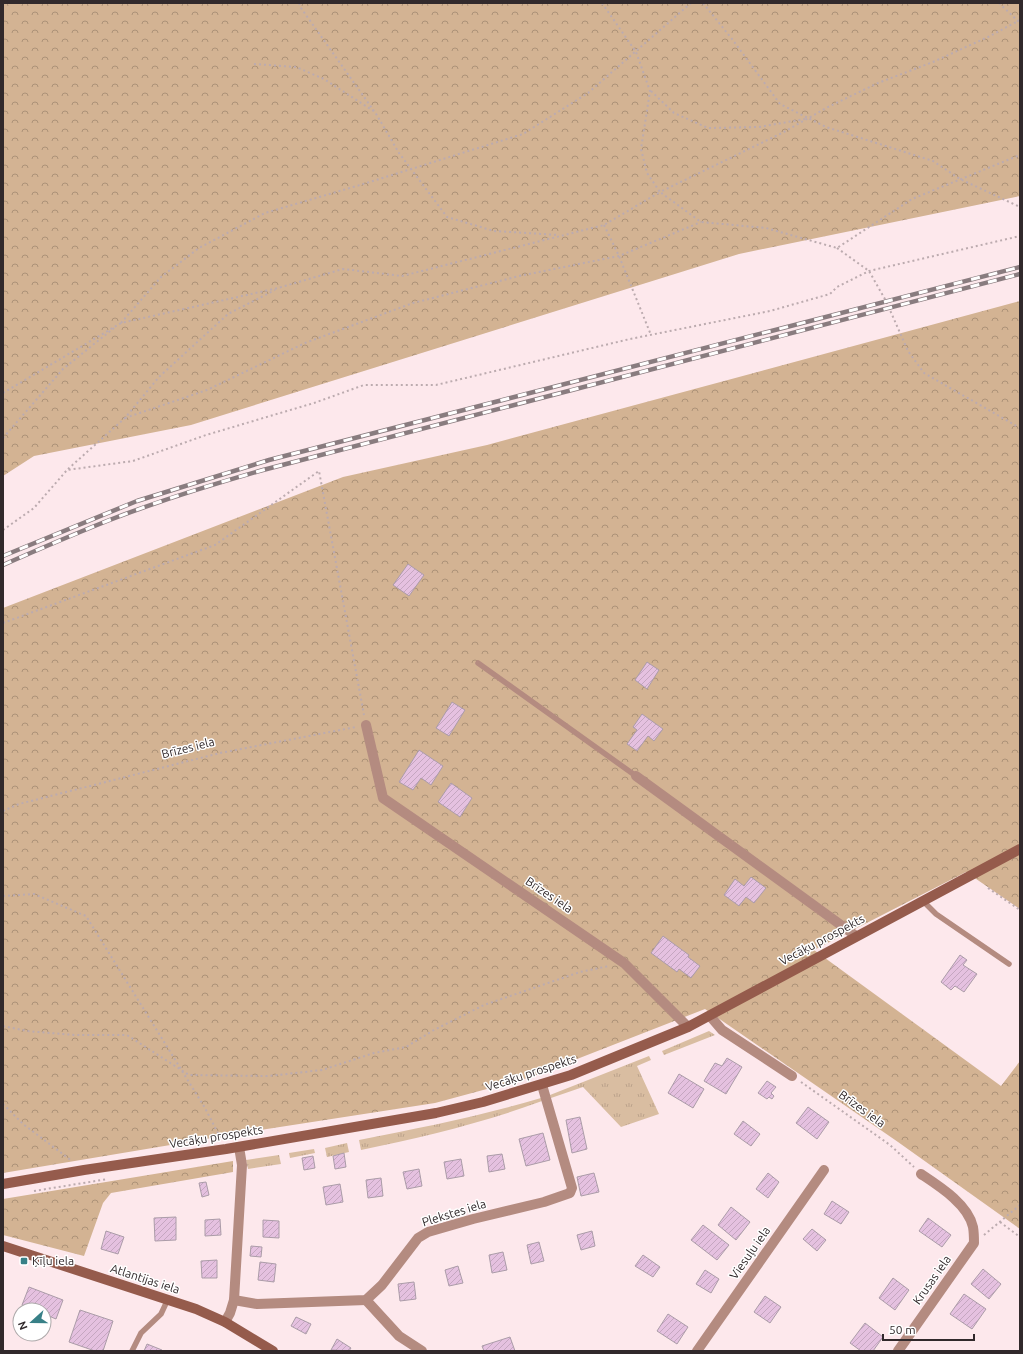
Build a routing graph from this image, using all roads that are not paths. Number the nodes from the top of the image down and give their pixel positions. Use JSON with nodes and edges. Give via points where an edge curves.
{"nodes":[{"id":1,"x":478,"y":663,"type":"dead end"},
{"id":2,"x":366,"y":725,"type":"road end"},
{"id":3,"x":636,"y":776,"type":"joint"},
{"id":4,"x":1020,"y":849,"type":"edge"},
{"id":5,"x":923,"y":901,"type":"junction"},
{"id":6,"x":856,"y":936,"type":"junction"},
{"id":7,"x":1009,"y":964,"type":"dead end"},
{"id":8,"x":710,"y":1016,"type":"junction"},
{"id":9,"x":688,"y":1027,"type":"junction"},
{"id":10,"x":792,"y":1076,"type":"road end"},
{"id":11,"x":542,"y":1084,"type":"junction"},
{"id":12,"x":239,"y":1147,"type":"junction"},
{"id":13,"x":824,"y":1170,"type":"dead end"},
{"id":14,"x":921,"y":1174,"type":"road end"},
{"id":15,"x":3,"y":1184,"type":"edge"},
{"id":16,"x":3,"y":1246,"type":"edge"},
{"id":17,"x":168,"y":1299,"type":"junction"},
{"id":18,"x":234,"y":1300,"type":"junction"},
{"id":19,"x":366,"y":1300,"type":"junction"},
{"id":20,"x":225,"y":1322,"type":"junction"},
{"id":21,"x":132,"y":1351,"type":"edge"},
{"id":22,"x":273,"y":1351,"type":"edge"},
{"id":23,"x":422,"y":1351,"type":"edge"},
{"id":24,"x":697,"y":1351,"type":"edge"},
{"id":25,"x":898,"y":1351,"type":"edge"}],
"edges":[{"from":1,"to":3,"type":"lane"},
{"from":2,"to":9,"type":"street","name":"Brīzes iela","via":[[383,798],[624,963]]},
{"from":3,"to":6,"type":"street"},
{"from":4,"to":5,"type":"main road","name":"Vecāķu prospekts"},
{"from":5,"to":6,"type":"main road","name":"Vecāķu prospekts"},
{"from":5,"to":7,"type":"lane","via":[[936,914]]},
{"from":6,"to":8,"type":"main road","name":"Vecāķu prospekts"},
{"from":8,"to":9,"type":"main road","name":"Vecāķu prospekts"},
{"from":8,"to":10,"type":"street","via":[[722,1030]]},
{"from":9,"to":11,"type":"main road","name":"Vecāķu prospekts","via":[[571,1075]]},
{"from":11,"to":12,"type":"main road","name":"Vecāķu prospekts","via":[[436,1113]]},
{"from":11,"to":19,"type":"street","name":"Plekstes iela","via":[[572,1188],[570,1193],[428,1232],[418,1238],[382,1285]]},
{"from":12,"to":15,"type":"main road","name":"Vecāķu prospekts"},
{"from":12,"to":18,"type":"street","via":[[242,1165]]},
{"from":13,"to":24,"type":"street","name":"Viesuļu iela"},
{"from":14,"to":25,"type":"street","name":"Krusas iela","via":[[951,1195],[964,1210],[973,1226],[974,1243]]},
{"from":16,"to":17,"type":"main road","name":"Atlantijas iela"},
{"from":17,"to":20,"type":"main road","name":"Atlantijas iela"},
{"from":17,"to":21,"type":"lane","via":[[161,1314],[141,1333]]},
{"from":18,"to":19,"type":"street","via":[[257,1304]]},
{"from":18,"to":20,"type":"street"},
{"from":19,"to":23,"type":"street","via":[[399,1336]]},
{"from":20,"to":22,"type":"main road","name":"Atlantijas iela"}]}
